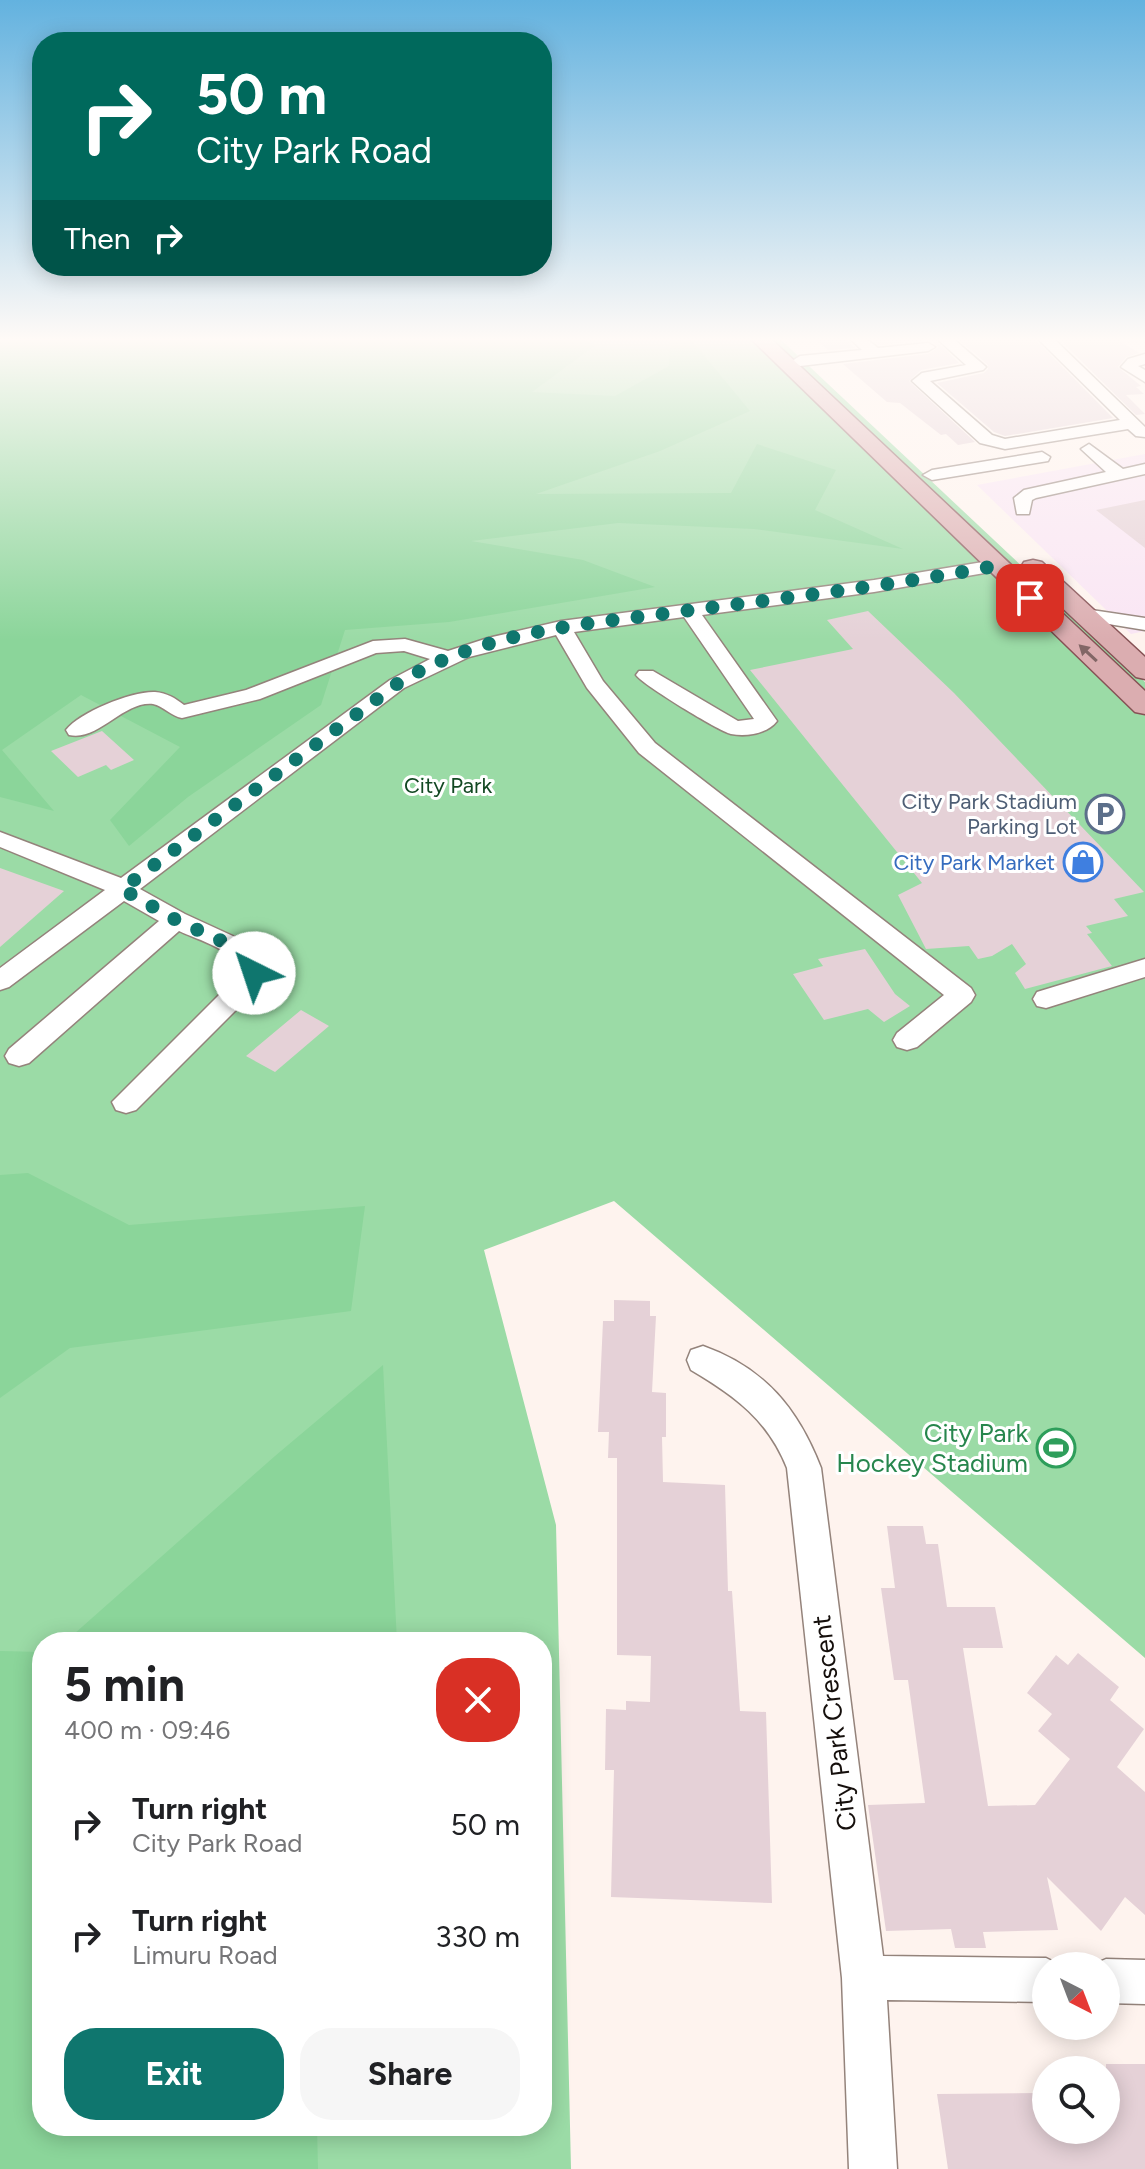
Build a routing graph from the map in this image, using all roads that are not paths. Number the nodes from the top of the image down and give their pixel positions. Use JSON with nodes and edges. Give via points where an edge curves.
{"nodes":[{"id":1,"x":864,"y":437,"type":"edge"},
{"id":2,"x":888,"y":437,"type":"edge"},
{"id":3,"x":984,"y":437,"type":"edge"},
{"id":4,"x":1046,"y":437,"type":"edge"},
{"id":5,"x":1134,"y":440,"type":"edge"},
{"id":6,"x":1073,"y":452,"type":"junction"},
{"id":7,"x":1145,"y":469,"type":"edge"},
{"id":8,"x":1119,"y":474,"type":"junction"},
{"id":9,"x":932,"y":475,"type":"junction"},
{"id":10,"x":907,"y":478,"type":"junction"},
{"id":11,"x":1023,"y":510,"type":"dead end"},
{"id":12,"x":995,"y":566,"type":"junction"},
{"id":13,"x":689,"y":610,"type":"junction"},
{"id":14,"x":1085,"y":615,"type":"junction"},
{"id":15,"x":1145,"y":624,"type":"edge"},
{"id":16,"x":561,"y":627,"type":"junction"},
{"id":17,"x":446,"y":657,"type":"junction"},
{"id":18,"x":1145,"y":671,"type":"edge"},
{"id":19,"x":646,"y":675,"type":"dead end"},
{"id":20,"x":1145,"y":706,"type":"edge"},
{"id":21,"x":77,"y":730,"type":"dead end"},
{"id":22,"x":0,"y":839,"type":"edge"},
{"id":23,"x":122,"y":889,"type":"junction"},
{"id":24,"x":176,"y":920,"type":"junction"},
{"id":25,"x":1145,"y":968,"type":"edge"},
{"id":26,"x":0,"y":981,"type":"edge"},
{"id":27,"x":1046,"y":999,"type":"dead end"},
{"id":28,"x":907,"y":1040,"type":"dead end"},
{"id":29,"x":19,"y":1056,"type":"dead end"},
{"id":30,"x":126,"y":1102,"type":"dead end"},
{"id":31,"x":703,"y":1360,"type":"dead end"},
{"id":32,"x":864,"y":1978,"type":"junction"},
{"id":33,"x":1032,"y":1980,"type":"edge"},
{"id":34,"x":1120,"y":1981,"type":"edge"},
{"id":35,"x":1145,"y":1982,"type":"edge"},
{"id":36,"x":873,"y":2169,"type":"edge"}],
"edges":[{"from":1,"to":10,"type":"main road"},
{"from":2,"to":9,"type":"main road"},
{"from":3,"to":4,"type":"street","via":[[1005,444]]},
{"from":5,"to":6,"type":"street"},
{"from":6,"to":8,"type":"street"},
{"from":6,"to":9,"type":"street"},
{"from":7,"to":8,"type":"street"},
{"from":8,"to":11,"type":"street","via":[[1030,494],[1023,498]]},
{"from":9,"to":10,"type":"main road"},
{"from":9,"to":14,"type":"main road"},
{"from":10,"to":12,"type":"main road"},
{"from":12,"to":13,"type":"street"},
{"from":20,"to":12,"type":"main road","one_way":true},
{"from":13,"to":16,"type":"street"},
{"from":13,"to":19,"type":"street","via":[[766,721],[734,728]]},
{"from":14,"to":15,"type":"street"},
{"from":14,"to":18,"type":"main road"},
{"from":16,"to":17,"type":"street"},
{"from":16,"to":28,"type":"street","via":[[594,684],[647,748],[962,995]]},
{"from":17,"to":21,"type":"street","via":[[405,645],[373,647],[244,698],[182,712],[164,699],[147,699]]},
{"from":17,"to":23,"type":"street","via":[[397,684]]},
{"from":22,"to":23,"type":"street"},
{"from":23,"to":24,"type":"street"},
{"from":23,"to":26,"type":"street"},
{"from":24,"to":29,"type":"street"},
{"from":24,"to":30,"type":"street","via":[[239,949],[252,962],[254,973]]},
{"from":25,"to":27,"type":"street"},
{"from":31,"to":32,"type":"street","name":"City Park Crescent","via":[[762,1398],[793,1436],[804,1468]]},
{"from":32,"to":33,"type":"street"},
{"from":32,"to":36,"type":"street","name":"City Park Crescent"},
{"from":34,"to":35,"type":"street"}]}
